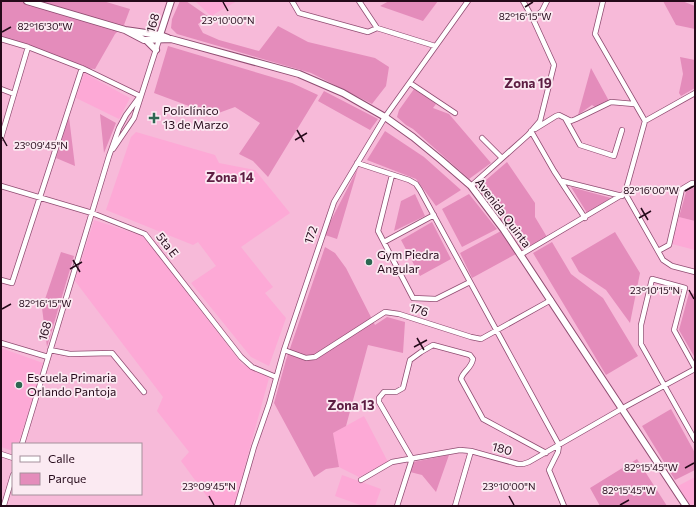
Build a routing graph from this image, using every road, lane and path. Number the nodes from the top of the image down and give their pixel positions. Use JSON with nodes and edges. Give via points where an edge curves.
{"nodes":[{"id":1,"x":27,"y":1,"type":"edge"},
{"id":2,"x":171,"y":1,"type":"edge"},
{"id":3,"x":292,"y":1,"type":"edge"},
{"id":4,"x":359,"y":1,"type":"edge"},
{"id":5,"x":523,"y":1,"type":"edge"},
{"id":6,"x":548,"y":1,"type":"edge"},
{"id":7,"x":603,"y":1,"type":"edge"},
{"id":8,"x":467,"y":2,"type":"edge"},
{"id":9,"x":533,"y":19,"type":"junction"},
{"id":10,"x":377,"y":28,"type":"junction"},
{"id":11,"x":125,"y":30,"type":"junction"},
{"id":12,"x":159,"y":38,"type":"junction"},
{"id":13,"x":1,"y":39,"type":"edge"},
{"id":14,"x":147,"y":40,"type":"junction"},
{"id":15,"x":435,"y":46,"type":"junction"},
{"id":16,"x":28,"y":47,"type":"junction"},
{"id":17,"x":156,"y":50,"type":"junction"},
{"id":18,"x":82,"y":68,"type":"junction"},
{"id":19,"x":410,"y":82,"type":"junction"},
{"id":20,"x":1,"y":89,"type":"edge"},
{"id":21,"x":695,"y":93,"type":"edge"},
{"id":22,"x":14,"y":94,"type":"junction"},
{"id":23,"x":140,"y":96,"type":"junction"},
{"id":24,"x":634,"y":104,"type":"junction"},
{"id":25,"x":455,"y":113,"type":"dead end"},
{"id":26,"x":385,"y":118,"type":"junction"},
{"id":27,"x":565,"y":118,"type":"junction"},
{"id":28,"x":645,"y":121,"type":"junction"},
{"id":29,"x":622,"y":130,"type":"dead end"},
{"id":30,"x":531,"y":131,"type":"junction"},
{"id":31,"x":1,"y":138,"type":"edge"},
{"id":32,"x":482,"y":138,"type":"dead end"},
{"id":33,"x":109,"y":156,"type":"junction"},
{"id":34,"x":502,"y":158,"type":"junction"},
{"id":35,"x":357,"y":163,"type":"junction"},
{"id":36,"x":392,"y":175,"type":"junction"},
{"id":37,"x":562,"y":181,"type":"junction"},
{"id":38,"x":695,"y":184,"type":"edge"},
{"id":39,"x":1,"y":186,"type":"edge"},
{"id":40,"x":471,"y":186,"type":"junction"},
{"id":41,"x":624,"y":195,"type":"junction"},
{"id":42,"x":40,"y":198,"type":"junction"},
{"id":43,"x":92,"y":213,"type":"junction"},
{"id":44,"x":434,"y":215,"type":"junction"},
{"id":45,"x":585,"y":218,"type":"junction"},
{"id":46,"x":384,"y":242,"type":"junction"},
{"id":47,"x":658,"y":252,"type":"junction"},
{"id":48,"x":520,"y":255,"type":"junction"},
{"id":49,"x":695,"y":272,"type":"edge"},
{"id":50,"x":1,"y":280,"type":"edge"},
{"id":51,"x":470,"y":282,"type":"junction"},
{"id":52,"x":551,"y":300,"type":"junction"},
{"id":53,"x":496,"y":329,"type":"junction"},
{"id":54,"x":1,"y":343,"type":"edge"},
{"id":55,"x":50,"y":350,"type":"junction"},
{"id":56,"x":284,"y":350,"type":"junction"},
{"id":57,"x":48,"y":357,"type":"junction"},
{"id":58,"x":695,"y":369,"type":"edge"},
{"id":59,"x":276,"y":377,"type":"junction"},
{"id":60,"x":664,"y":386,"type":"junction"},
{"id":61,"x":144,"y":392,"type":"dead end"},
{"id":62,"x":623,"y":408,"type":"junction"},
{"id":63,"x":695,"y":440,"type":"edge"},
{"id":64,"x":22,"y":443,"type":"edge"},
{"id":65,"x":559,"y":445,"type":"junction"},
{"id":66,"x":471,"y":451,"type":"junction"},
{"id":67,"x":546,"y":453,"type":"junction"},
{"id":68,"x":1,"y":454,"type":"edge"},
{"id":69,"x":12,"y":458,"type":"edge"},
{"id":70,"x":412,"y":459,"type":"junction"},
{"id":71,"x":12,"y":478,"type":"edge"},
{"id":72,"x":360,"y":480,"type":"dead end"},
{"id":73,"x":3,"y":505,"type":"edge"},
{"id":74,"x":239,"y":506,"type":"edge"},
{"id":75,"x":397,"y":506,"type":"edge"},
{"id":76,"x":455,"y":506,"type":"edge"},
{"id":77,"x":564,"y":506,"type":"edge"},
{"id":78,"x":686,"y":506,"type":"edge"}],
"edges":[{"from":1,"to":11,"type":"main road"},
{"from":2,"to":12,"type":"main road","name":"168"},
{"from":3,"to":10,"type":"street","via":[[299,13],[368,32]]},
{"from":4,"to":10,"type":"street"},
{"from":5,"to":9,"type":"street"},
{"from":6,"to":9,"type":"street"},
{"from":7,"to":24,"type":"street","via":[[595,34]]},
{"from":8,"to":15,"type":"street","name":"172"},
{"from":9,"to":30,"type":"street","via":[[554,65],[540,121]]},
{"from":10,"to":15,"type":"street"},
{"from":11,"to":12,"type":"main road"},
{"from":11,"to":14,"type":"main road"},
{"from":12,"to":14,"type":"main road"},
{"from":12,"to":17,"type":"street","name":"168"},
{"from":12,"to":26,"type":"main road","name":"Avenida Quinta","via":[[171,39],[299,74],[343,93]]},
{"from":13,"to":16,"type":"street"},
{"from":14,"to":17,"type":"main road"},
{"from":15,"to":19,"type":"street","name":"172"},
{"from":16,"to":18,"type":"street"},
{"from":16,"to":22,"type":"street"},
{"from":17,"to":23,"type":"street","name":"168"},
{"from":18,"to":23,"type":"street"},
{"from":18,"to":42,"type":"street"},
{"from":19,"to":25,"type":"street"},
{"from":19,"to":26,"type":"street","name":"172"},
{"from":20,"to":22,"type":"street"},
{"from":21,"to":28,"type":"street"},
{"from":22,"to":31,"type":"street"},
{"from":23,"to":33,"type":"street","name":"168","via":[[119,128]]},
{"from":23,"to":33,"type":"street","name":"168","via":[[134,118]]},
{"from":24,"to":27,"type":"street","via":[[611,102],[576,119]]},
{"from":24,"to":28,"type":"street"},
{"from":26,"to":35,"type":"street","name":"172"},
{"from":26,"to":40,"type":"main road","name":"Avenida Quinta","via":[[436,155]]},
{"from":27,"to":29,"type":"street","via":[[580,144],[614,156]]},
{"from":27,"to":30,"type":"street","via":[[556,116]]},
{"from":28,"to":41,"type":"street"},
{"from":30,"to":34,"type":"street"},
{"from":30,"to":37,"type":"street"},
{"from":32,"to":34,"type":"street"},
{"from":33,"to":43,"type":"street","name":"168"},
{"from":34,"to":40,"type":"street"},
{"from":35,"to":36,"type":"street"},
{"from":35,"to":56,"type":"street","name":"172","via":[[334,202]]},
{"from":36,"to":44,"type":"street","via":[[416,184]]},
{"from":36,"to":46,"type":"street","via":[[378,230]]},
{"from":37,"to":41,"type":"street"},
{"from":37,"to":45,"type":"street"},
{"from":38,"to":47,"type":"street","via":[[692,183],[682,189],[668,244]]},
{"from":39,"to":42,"type":"street","name":"5ta E"},
{"from":40,"to":48,"type":"main road","name":"Avenida Quinta"},
{"from":41,"to":45,"type":"street"},
{"from":41,"to":47,"type":"street"},
{"from":42,"to":43,"type":"street","name":"5ta E"},
{"from":42,"to":50,"type":"street","via":[[12,283]]},
{"from":43,"to":55,"type":"street","name":"168"},
{"from":43,"to":59,"type":"street","name":"5ta E","via":[[145,234],[241,357],[252,367]]},
{"from":44,"to":46,"type":"street"},
{"from":44,"to":51,"type":"street"},
{"from":45,"to":48,"type":"street"},
{"from":46,"to":51,"type":"street","via":[[413,298],[436,298]]},
{"from":47,"to":49,"type":"street","via":[[663,260],[672,266]]},
{"from":48,"to":52,"type":"main road","name":"Avenida Quinta"},
{"from":51,"to":53,"type":"street"},
{"from":52,"to":53,"type":"street","name":"176"},
{"from":52,"to":62,"type":"main road","name":"Avenida Quinta"},
{"from":53,"to":56,"type":"street","name":"176","via":[[481,339],[399,314],[384,312],[315,357],[306,358]]},
{"from":53,"to":65,"type":"street"},
{"from":54,"to":57,"type":"street"},
{"from":55,"to":57,"type":"street","name":"168"},
{"from":55,"to":61,"type":"street","via":[[70,354],[112,353]]},
{"from":56,"to":59,"type":"street","name":"172"},
{"from":57,"to":64,"type":"street","name":"168"},
{"from":58,"to":60,"type":"street","name":"180"},
{"from":58,"to":60,"type":"street","via":[[674,330],[685,288],[652,279],[641,325],[642,344]]},
{"from":59,"to":74,"type":"street","name":"172"},
{"from":60,"to":62,"type":"street","name":"180"},
{"from":60,"to":63,"type":"street"},
{"from":62,"to":65,"type":"street","name":"180"},
{"from":62,"to":78,"type":"main road","name":"Avenida Quinta"},
{"from":65,"to":67,"type":"street","name":"180"},
{"from":65,"to":77,"type":"street","via":[[549,470]]},
{"from":66,"to":67,"type":"street","name":"180","via":[[518,464]]},
{"from":66,"to":70,"type":"street","name":"180","via":[[460,450]]},
{"from":66,"to":76,"type":"street"},
{"from":67,"to":70,"type":"street","via":[[483,419],[461,379],[473,359],[470,355],[433,345],[410,360],[403,388],[396,392],[384,392],[379,402]]},
{"from":68,"to":69,"type":"street"},
{"from":70,"to":72,"type":"street","name":"180","via":[[392,462]]},
{"from":70,"to":75,"type":"street"},
{"from":71,"to":73,"type":"street"}]}
